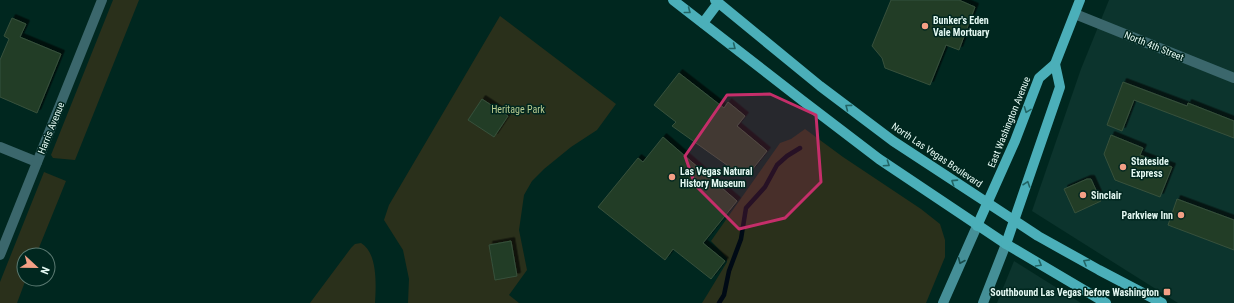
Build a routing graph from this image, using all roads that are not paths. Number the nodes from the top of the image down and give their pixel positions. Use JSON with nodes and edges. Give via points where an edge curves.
{"nodes":[{"id":1,"x":102,"y":0,"type":"edge"},
{"id":2,"x":674,"y":0,"type":"edge"},
{"id":3,"x":1080,"y":0,"type":"edge"},
{"id":4,"x":716,"y":1,"type":"edge"},
{"id":5,"x":1075,"y":14,"type":"junction"},
{"id":6,"x":703,"y":23,"type":"junction"},
{"id":7,"x":1055,"y":64,"type":"junction"},
{"id":8,"x":1234,"y":78,"type":"edge"},
{"id":9,"x":0,"y":146,"type":"edge"},
{"id":10,"x":37,"y":162,"type":"junction"},
{"id":11,"x":987,"y":203,"type":"junction"},
{"id":12,"x":1014,"y":220,"type":"junction"},
{"id":13,"x":977,"y":226,"type":"junction"},
{"id":14,"x":1006,"y":244,"type":"junction"},
{"id":15,"x":0,"y":255,"type":"edge"},
{"id":16,"x":943,"y":303,"type":"edge"},
{"id":17,"x":983,"y":303,"type":"edge"},
{"id":18,"x":1106,"y":303,"type":"edge"},
{"id":19,"x":1162,"y":303,"type":"edge"}],
"edges":[{"from":1,"to":10,"type":"street","name":"Harris Avenue"},
{"from":2,"to":6,"type":"main road","one_way":true},
{"from":3,"to":5,"type":"main road","name":"East Washington Avenue"},
{"from":4,"to":6,"type":"main road"},
{"from":11,"to":4,"type":"main road","name":"North Las Vegas Boulevard","one_way":true,"via":[[881,132]]},
{"from":5,"to":7,"type":"main road","name":"East Washington Avenue"},
{"from":5,"to":8,"type":"street","name":"North 4th Street"},
{"from":6,"to":13,"type":"main road","one_way":true,"via":[[879,159]]},
{"from":7,"to":11,"type":"main road","name":"East Washington Avenue","one_way":true,"via":[[1040,78]]},
{"from":12,"to":7,"type":"main road","one_way":true,"via":[[1060,87]]},
{"from":9,"to":10,"type":"street"},
{"from":10,"to":15,"type":"street","name":"Harris Avenue"},
{"from":11,"to":12,"type":"main road","name":"North Las Vegas Boulevard"},
{"from":11,"to":13,"type":"main road","name":"East Washington Avenue"},
{"from":12,"to":14,"type":"main road"},
{"from":19,"to":12,"type":"main road","name":"North Las Vegas Boulevard","one_way":true,"via":[[1038,236]]},
{"from":13,"to":14,"type":"main road"},
{"from":13,"to":16,"type":"main road","name":"East Washington Avenue","one_way":true},
{"from":14,"to":17,"type":"main road"},
{"from":14,"to":18,"type":"main road","one_way":true}]}
